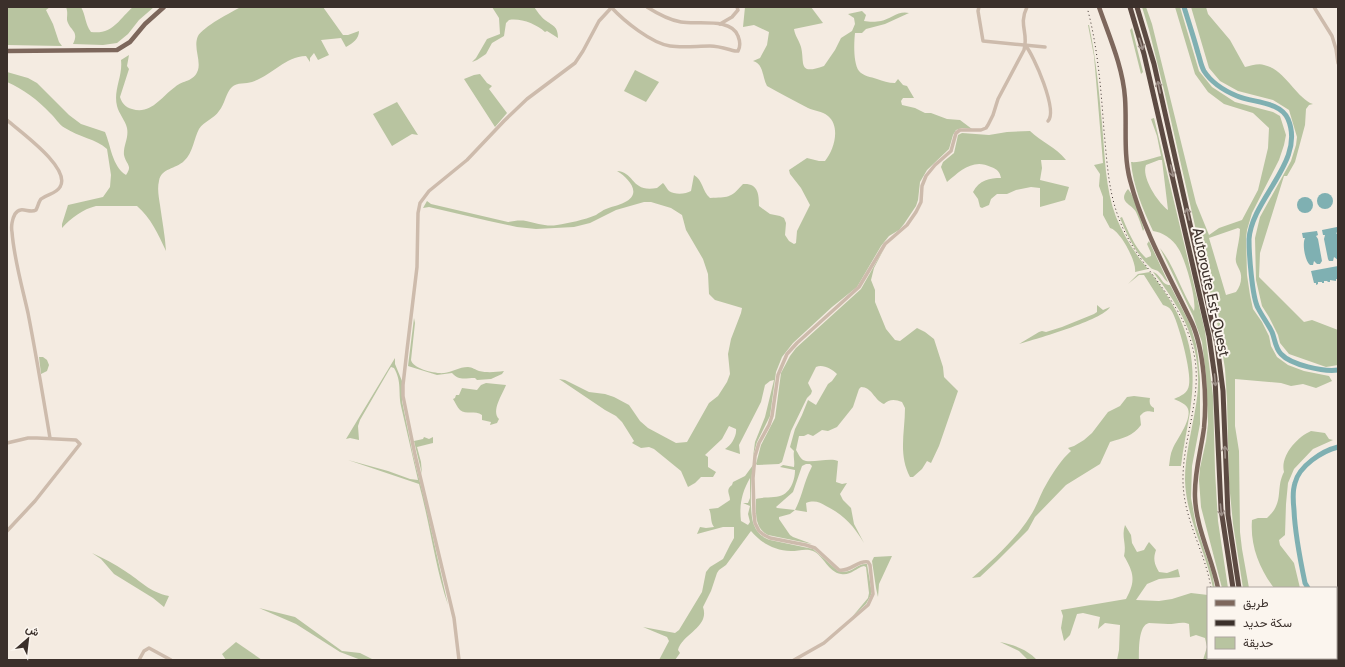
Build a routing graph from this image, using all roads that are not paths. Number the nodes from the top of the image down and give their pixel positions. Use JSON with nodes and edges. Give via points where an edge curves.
{"nodes":[{"id":1,"x":164,"y":7,"type":"edge"},
{"id":2,"x":611,"y":7,"type":"edge"},
{"id":3,"x":647,"y":7,"type":"edge"},
{"id":4,"x":737,"y":7,"type":"edge"},
{"id":5,"x":979,"y":7,"type":"edge"},
{"id":6,"x":1027,"y":7,"type":"edge"},
{"id":7,"x":1099,"y":7,"type":"edge"},
{"id":8,"x":1130,"y":7,"type":"edge"},
{"id":9,"x":1138,"y":7,"type":"edge"},
{"id":10,"x":1314,"y":7,"type":"edge"},
{"id":11,"x":720,"y":24,"type":"junction"},
{"id":12,"x":1025,"y":45,"type":"junction"},
{"id":13,"x":1046,"y":47,"type":"dead end"},
{"id":14,"x":7,"y":51,"type":"edge"},
{"id":15,"x":1338,"y":63,"type":"edge"},
{"id":16,"x":7,"y":120,"type":"edge"},
{"id":17,"x":1048,"y":121,"type":"dead end"},
{"id":18,"x":50,"y":438,"type":"junction"},
{"id":19,"x":7,"y":442,"type":"edge"},
{"id":20,"x":7,"y":531,"type":"edge"},
{"id":21,"x":1218,"y":587,"type":"edge"},
{"id":22,"x":1233,"y":587,"type":"edge"},
{"id":23,"x":1239,"y":587,"type":"edge"},
{"id":24,"x":139,"y":660,"type":"edge"},
{"id":25,"x":171,"y":660,"type":"edge"},
{"id":26,"x":459,"y":660,"type":"edge"},
{"id":27,"x":794,"y":660,"type":"edge"}],
"edges":[{"from":1,"to":14,"type":"main road","via":[[125,47],[117,50]]},
{"from":2,"to":11,"type":"street","via":[[643,33],[664,44],[712,46],[738,51],[738,34],[733,28]]},
{"from":2,"to":26,"type":"street","via":[[599,21],[575,62],[527,98],[468,159],[429,190],[419,207],[417,267],[403,396],[454,618]]},
{"from":3,"to":11,"type":"street","via":[[683,22]]},
{"from":4,"to":11,"type":"street","via":[[738,10],[732,17]]},
{"from":5,"to":12,"type":"street","via":[[984,41]]},
{"from":6,"to":12,"type":"street","via":[[1023,21]]},
{"from":7,"to":21,"type":"main road","via":[[1123,82],[1127,158],[1133,189],[1160,256],[1192,323],[1200,350],[1204,420],[1196,467],[1195,499],[1199,524]]},
{"from":8,"to":22,"type":"highway","name":"Autoroute Est-Ouest","one_way":true,"via":[[1144,54],[1209,336],[1216,378],[1221,509]]},
{"from":23,"to":9,"type":"highway","name":"Autoroute Est-Ouest","one_way":true,"via":[[1228,515],[1223,391],[1216,336],[1154,64]]},
{"from":10,"to":15,"type":"street","via":[[1332,36]]},
{"from":12,"to":13,"type":"street"},
{"from":12,"to":17,"type":"street","via":[[1030,50],[1048,94],[1051,116]]},
{"from":12,"to":27,"type":"street","via":[[986,128],[960,130],[956,133],[951,151],[935,164],[926,176],[922,186],[921,202],[907,225],[885,244],[859,287],[793,347],[781,367],[776,382],[772,416],[755,456],[754,520],[757,528],[770,538],[814,548],[839,570],[848,570],[868,562],[873,591],[871,601],[862,610],[824,643]]},
{"from":16,"to":18,"type":"street","via":[[45,152],[60,173],[62,182],[59,189],[41,200],[36,210],[18,210],[12,225]]},
{"from":18,"to":19,"type":"street","via":[[28,438]]},
{"from":18,"to":20,"type":"street","via":[[76,440],[80,444],[35,501]]},
{"from":24,"to":25,"type":"street","via":[[149,648]]}]}
